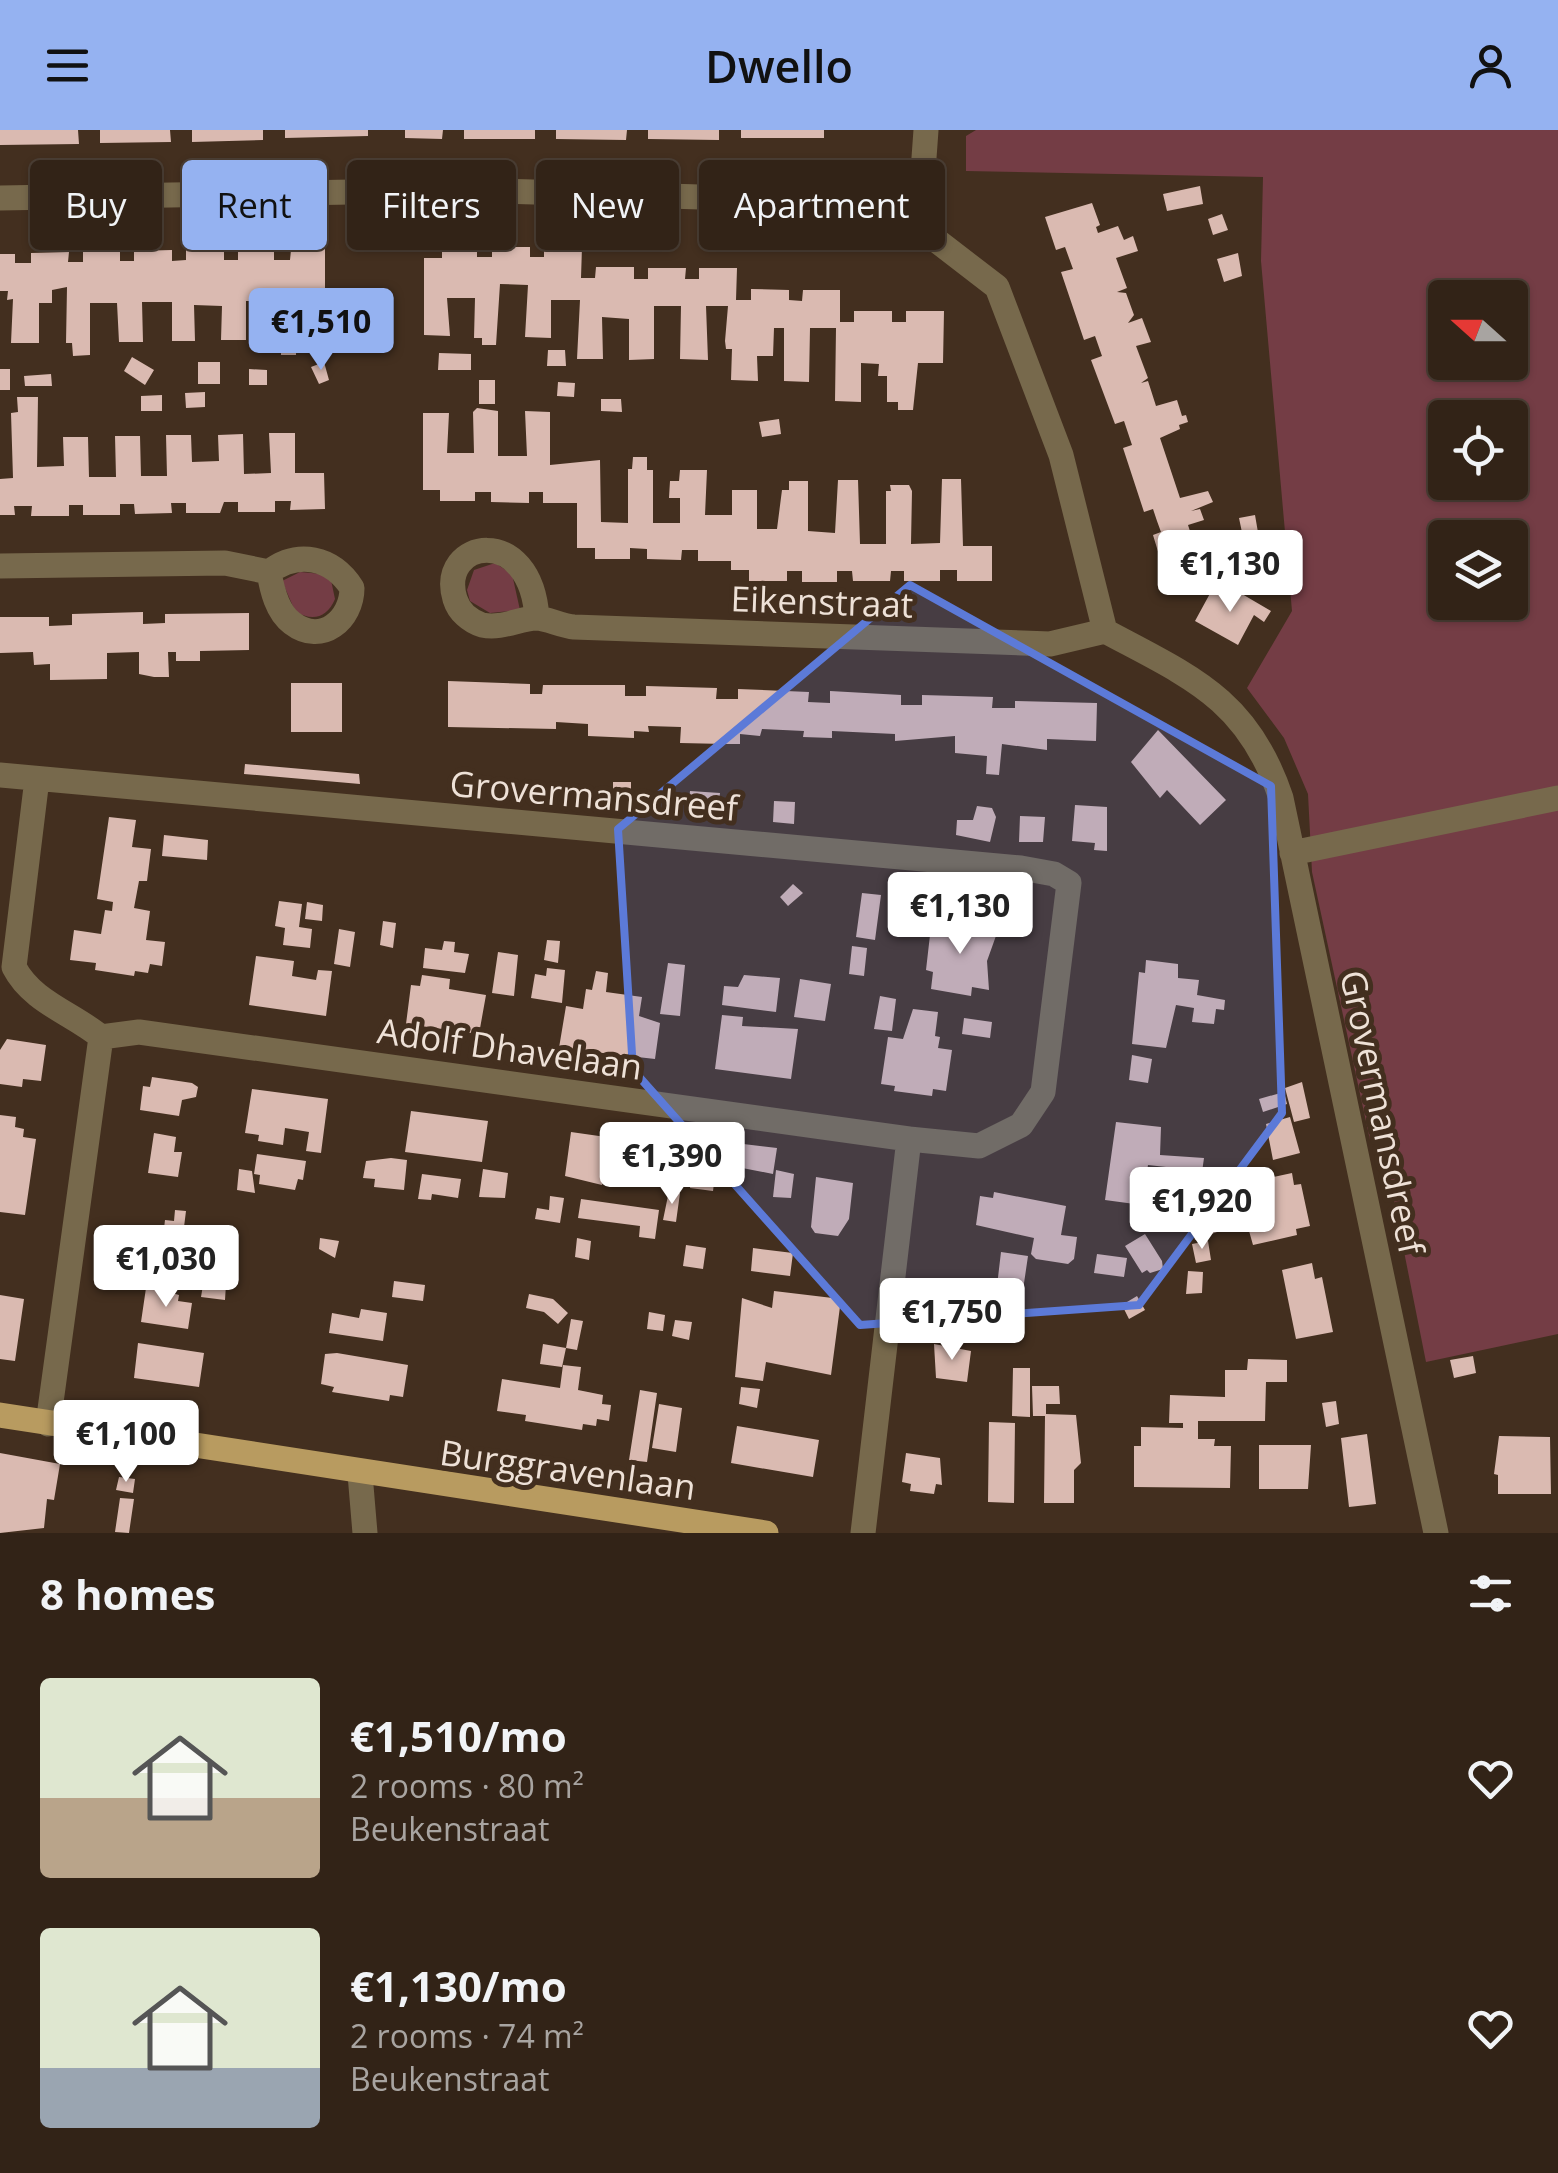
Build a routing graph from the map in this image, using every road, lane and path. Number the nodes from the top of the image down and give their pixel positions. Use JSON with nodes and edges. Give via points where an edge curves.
{"nodes":[{"id":1,"x":926,"y":130,"type":"edge"},
{"id":2,"x":924,"y":160,"type":"edge"},
{"id":3,"x":699,"y":197,"type":"edge"},
{"id":4,"x":0,"y":198,"type":"edge"},
{"id":5,"x":945,"y":246,"type":"edge"},
{"id":6,"x":0,"y":566,"type":"edge"},
{"id":7,"x":268,"y":572,"type":"dead end"},
{"id":8,"x":537,"y":618,"type":"dead end"},
{"id":9,"x":1105,"y":631,"type":"junction"},
{"id":10,"x":0,"y":775,"type":"edge"},
{"id":11,"x":37,"y":779,"type":"junction"},
{"id":12,"x":1558,"y":798,"type":"edge"},
{"id":13,"x":1292,"y":854,"type":"junction"},
{"id":14,"x":1057,"y":994,"type":"joint"},
{"id":15,"x":102,"y":1036,"type":"junction"},
{"id":16,"x":909,"y":1139,"type":"junction"},
{"id":17,"x":0,"y":1415,"type":"edge"},
{"id":18,"x":48,"y":1424,"type":"junction"},
{"id":19,"x":360,"y":1474,"type":"junction"},
{"id":20,"x":365,"y":1532,"type":"edge"},
{"id":21,"x":766,"y":1533,"type":"edge"},
{"id":22,"x":863,"y":1533,"type":"edge"},
{"id":23,"x":1436,"y":1533,"type":"edge"}],
"edges":[{"from":1,"to":2,"type":"street"},
{"from":3,"to":4,"type":"street","via":[[465,190]]},
{"from":5,"to":9,"type":"street","via":[[997,287],[1061,455]]},
{"from":6,"to":7,"type":"street","via":[[225,562]]},
{"from":8,"to":9,"type":"street","name":"Eikenstraat","via":[[574,628],[1050,644]]},
{"from":9,"to":13,"type":"street","name":"Grovermansdreef","via":[[1181,669],[1238,715],[1269,762]]},
{"from":10,"to":11,"type":"street","name":"Grovermansdreef"},
{"from":11,"to":14,"type":"street","name":"Grovermansdreef","via":[[1054,874],[1068,883],[1069,901]]},
{"from":11,"to":15,"type":"street","via":[[14,968],[36,997]]},
{"from":12,"to":13,"type":"street"},
{"from":13,"to":23,"type":"street","name":"Grovermansdreef"},
{"from":14,"to":16,"type":"street","name":"Adolf Dhavelaan","via":[[1042,1092],[1021,1125],[979,1146]]},
{"from":15,"to":16,"type":"street","name":"Adolf Dhavelaan","via":[[139,1032]]},
{"from":15,"to":18,"type":"street"},
{"from":16,"to":22,"type":"street"},
{"from":17,"to":18,"type":"main road","name":"Burggravenlaan"},
{"from":18,"to":19,"type":"main road","name":"Burggravenlaan"},
{"from":19,"to":20,"type":"street"},
{"from":19,"to":21,"type":"main road","name":"Burggravenlaan"}]}
